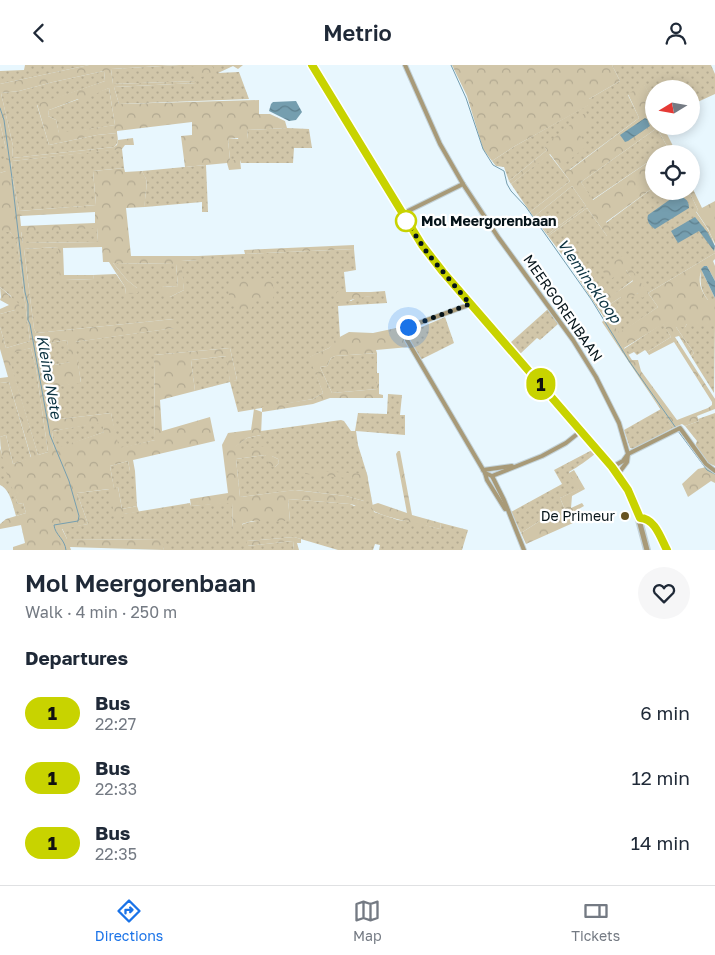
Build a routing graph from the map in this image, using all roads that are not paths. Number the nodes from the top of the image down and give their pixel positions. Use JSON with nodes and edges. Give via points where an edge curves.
{"nodes":[{"id":1,"x":312,"y":65,"type":"edge"},
{"id":2,"x":405,"y":65,"type":"edge"},
{"id":3,"x":463,"y":184,"type":"junction"},
{"id":4,"x":402,"y":214,"type":"junction"},
{"id":5,"x":470,"y":304,"type":"junction"},
{"id":6,"x":581,"y":431,"type":"junction"},
{"id":7,"x":628,"y":454,"type":"junction"},
{"id":8,"x":514,"y":466,"type":"junction"},
{"id":9,"x":612,"y":467,"type":"junction"},
{"id":10,"x":715,"y":471,"type":"edge"},
{"id":11,"x":484,"y":472,"type":"junction"},
{"id":12,"x":618,"y":474,"type":"junction"},
{"id":13,"x":492,"y":476,"type":"junction"},
{"id":14,"x":509,"y":515,"type":"junction"},
{"id":15,"x":640,"y":518,"type":"junction"},
{"id":16,"x":524,"y":550,"type":"edge"},
{"id":17,"x":647,"y":550,"type":"edge"},
{"id":18,"x":667,"y":550,"type":"edge"}],
"edges":[{"from":1,"to":4,"type":"street"},
{"from":2,"to":3,"type":"street","name":"MEERGORENBAAN","via":[[440,144]]},
{"from":3,"to":4,"type":"street"},
{"from":3,"to":7,"type":"street","name":"MEERGORENBAAN","via":[[586,359],[619,423]]},
{"from":4,"to":5,"type":"street","via":[[428,254]]},
{"from":5,"to":6,"type":"street"},
{"from":5,"to":11,"type":"street","via":[[408,327],[406,333],[420,364]]},
{"from":6,"to":8,"type":"street","via":[[555,449]]},
{"from":6,"to":9,"type":"street"},
{"from":7,"to":9,"type":"street"},
{"from":7,"to":10,"type":"street","via":[[680,428],[706,464]]},
{"from":7,"to":12,"type":"street","via":[[627,463]]},
{"from":8,"to":11,"type":"street"},
{"from":8,"to":13,"type":"street"},
{"from":9,"to":12,"type":"street"},
{"from":11,"to":13,"type":"street"},
{"from":11,"to":14,"type":"street"},
{"from":12,"to":15,"type":"street"},
{"from":13,"to":14,"type":"street"},
{"from":14,"to":16,"type":"street"},
{"from":15,"to":17,"type":"street"},
{"from":15,"to":18,"type":"street","via":[[650,521]]}]}
